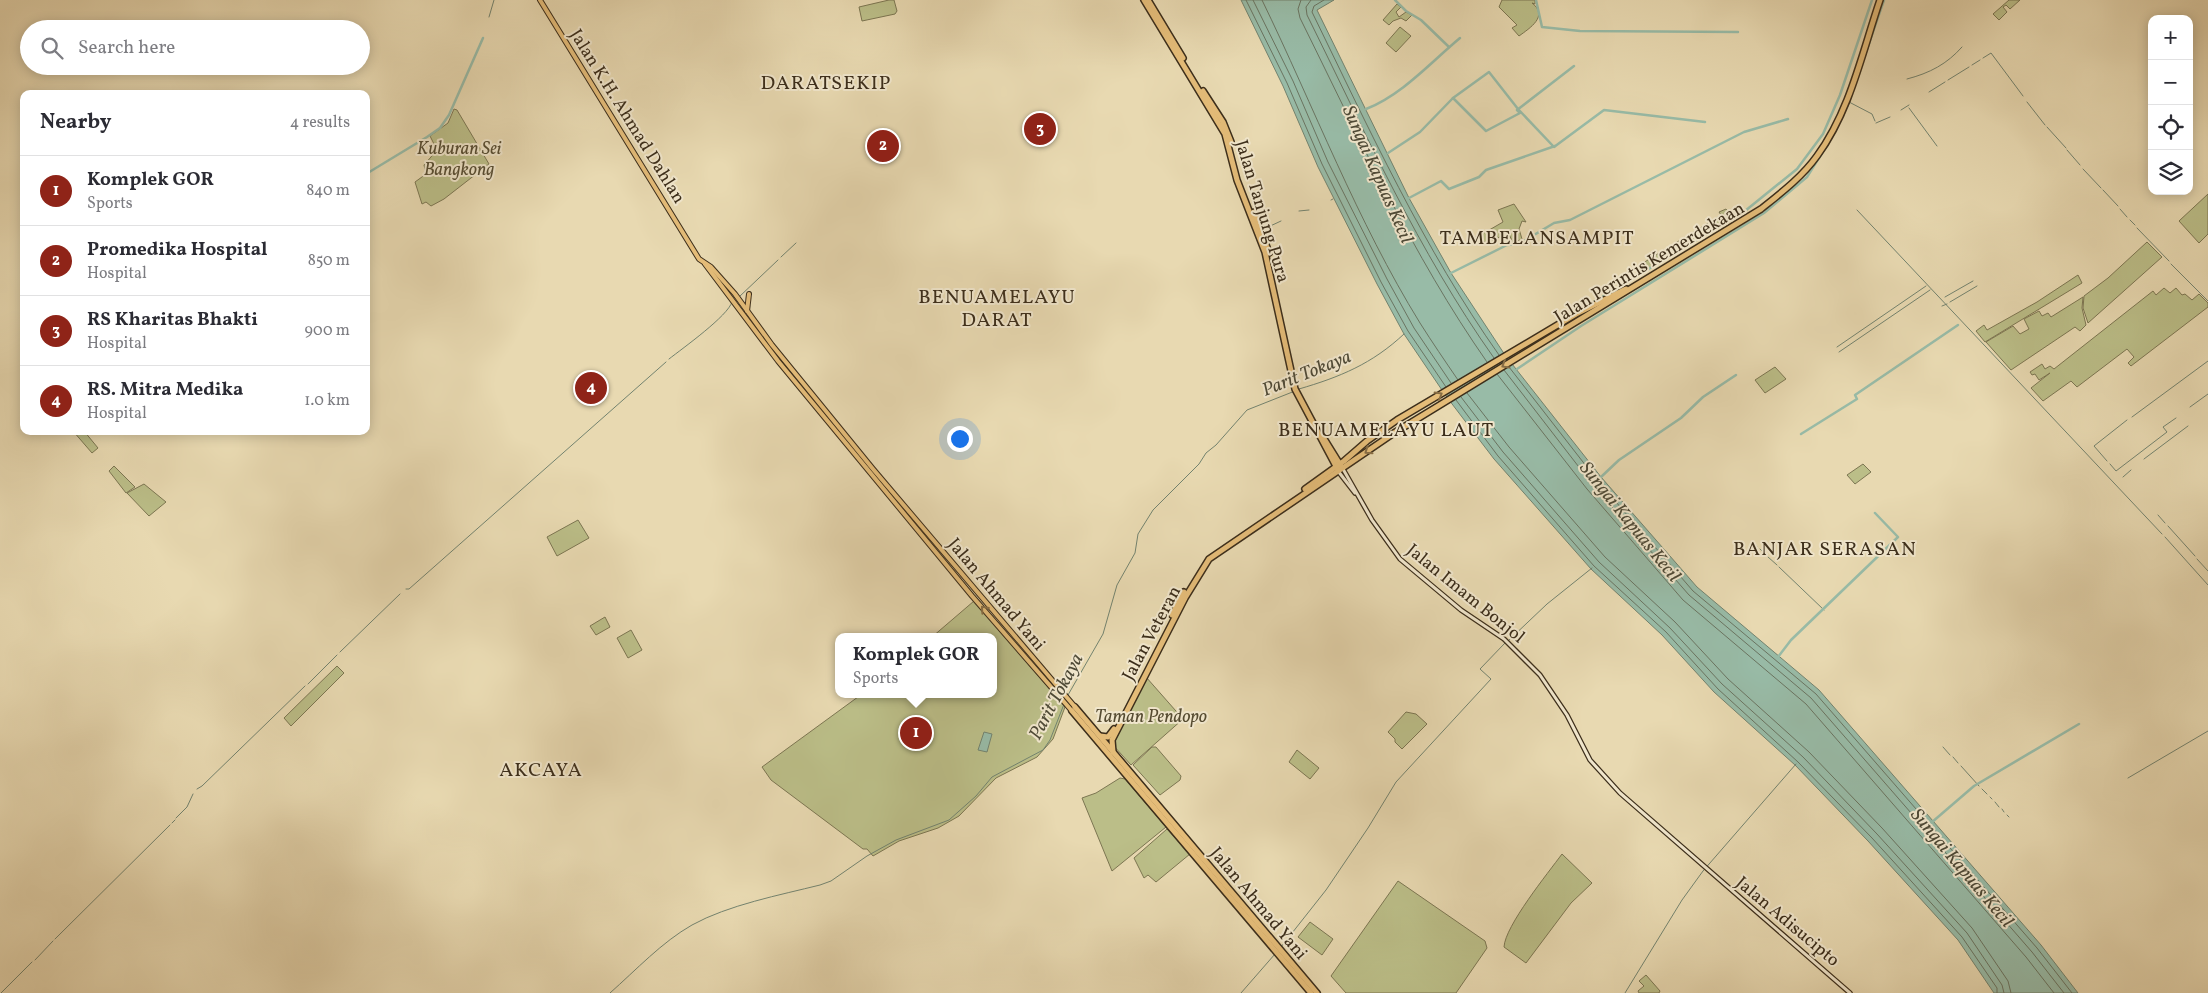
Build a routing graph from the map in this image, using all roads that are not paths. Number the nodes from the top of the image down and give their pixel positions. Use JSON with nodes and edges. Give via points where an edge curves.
{"nodes":[{"id":1,"x":540,"y":0,"type":"edge"},
{"id":2,"x":1144,"y":0,"type":"edge"},
{"id":3,"x":1148,"y":0,"type":"edge"},
{"id":4,"x":1878,"y":0,"type":"edge"},
{"id":5,"x":1191,"y":75,"type":"junction"},
{"id":6,"x":749,"y":294,"type":"dead end"},
{"id":7,"x":737,"y":302,"type":"junction"},
{"id":8,"x":747,"y":312,"type":"junction"},
{"id":9,"x":791,"y":368,"type":"junction"},
{"id":10,"x":787,"y":372,"type":"junction"},
{"id":11,"x":838,"y":430,"type":"junction"},
{"id":12,"x":1339,"y":467,"type":"junction"},
{"id":13,"x":918,"y":522,"type":"junction"},
{"id":14,"x":913,"y":525,"type":"junction"},
{"id":15,"x":1006,"y":629,"type":"junction"},
{"id":16,"x":1074,"y":709,"type":"junction"},
{"id":17,"x":1123,"y":714,"type":"junction"},
{"id":18,"x":1100,"y":736,"type":"junction"},
{"id":19,"x":1113,"y":752,"type":"junction"},
{"id":20,"x":1704,"y":866,"type":"joint"},
{"id":21,"x":1278,"y":950,"type":"junction"},
{"id":22,"x":1312,"y":993,"type":"edge"},
{"id":23,"x":1317,"y":993,"type":"edge"},
{"id":24,"x":1850,"y":993,"type":"edge"}],
"edges":[{"from":1,"to":7,"type":"main road","name":"Jalan K.H. Ahmad Dahlan","via":[[699,259],[711,267]]},
{"from":2,"to":5,"type":"highway","name":"Jalan Tanjung Pura"},
{"from":3,"to":5,"type":"highway","name":"Jalan Tanjung Pura"},
{"from":12,"to":4,"type":"highway","name":"Jalan Perintis Kemerdekaan","one_way":true,"via":[[1396,420],[1752,214],[1783,189],[1817,151],[1845,99]]},
{"from":4,"to":12,"type":"highway","name":"Jalan Perintis Kemerdekaan","one_way":true,"via":[[1851,90],[1829,135],[1808,167],[1762,209]]},
{"from":5,"to":12,"type":"highway","name":"Jalan Tanjung Pura","via":[[1223,131],[1250,209],[1267,260],[1298,394]]},
{"from":6,"to":8,"type":"main road"},
{"from":7,"to":8,"type":"main road","name":"Jalan Ahmad Yani"},
{"from":7,"to":10,"type":"main road","name":"Jalan Ahmad Yani"},
{"from":8,"to":9,"type":"main road","name":"Jalan Ahmad Yani"},
{"from":9,"to":10,"type":"main road"},
{"from":9,"to":11,"type":"main road","name":"Jalan Ahmad Yani"},
{"from":10,"to":11,"type":"main road","name":"Jalan Ahmad Yani"},
{"from":11,"to":13,"type":"main road","name":"Jalan Ahmad Yani"},
{"from":11,"to":14,"type":"main road","name":"Jalan Ahmad Yani"},
{"from":12,"to":17,"type":"highway","name":"Jalan Veteran","via":[[1203,562],[1180,598]]},
{"from":12,"to":20,"type":"main road","name":"Jalan Imam Bonjol","via":[[1400,559],[1461,610],[1510,643],[1550,688],[1594,765],[1620,793]]},
{"from":13,"to":14,"type":"main road"},
{"from":13,"to":15,"type":"main road","name":"Jalan Ahmad Yani"},
{"from":15,"to":14,"type":"main road","name":"Jalan Ahmad Yani","one_way":true},
{"from":15,"to":16,"type":"main road","name":"Jalan Ahmad Yani"},
{"from":16,"to":18,"type":"highway","name":"Jalan Ahmad Yani"},
{"from":16,"to":21,"type":"highway","name":"Jalan Ahmad Yani"},
{"from":17,"to":18,"type":"highway","name":"Jalan Veteran","via":[[1108,737]]},
{"from":17,"to":19,"type":"highway","name":"Jalan Veteran","via":[[1111,742]]},
{"from":18,"to":19,"type":"highway","name":"Jalan Ahmad Yani"},
{"from":19,"to":21,"type":"highway","name":"Jalan Ahmad Yani"},
{"from":20,"to":24,"type":"main road","name":"Jalan Adisucipto"},
{"from":21,"to":22,"type":"highway","name":"Jalan Ahmad Yani"},
{"from":21,"to":23,"type":"highway","name":"Jalan Ahmad Yani"}]}
